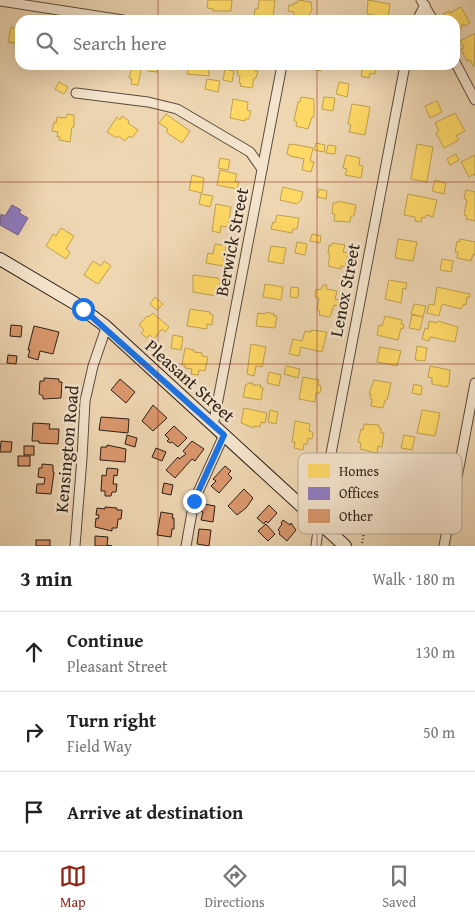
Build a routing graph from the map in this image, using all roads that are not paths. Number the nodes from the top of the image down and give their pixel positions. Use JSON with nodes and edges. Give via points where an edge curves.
{"nodes":[{"id":1,"x":0,"y":1,"type":"edge"},
{"id":2,"x":423,"y":3,"type":"edge"},
{"id":3,"x":91,"y":15,"type":"edge"},
{"id":4,"x":419,"y":15,"type":"edge"},
{"id":5,"x":430,"y":15,"type":"edge"},
{"id":6,"x":281,"y":70,"type":"edge"},
{"id":7,"x":403,"y":70,"type":"edge"},
{"id":8,"x":459,"y":70,"type":"edge"},
{"id":9,"x":76,"y":93,"type":"dead end"},
{"id":10,"x":475,"y":100,"type":"edge"},
{"id":11,"x":262,"y":169,"type":"junction"},
{"id":12,"x":0,"y":259,"type":"edge"},
{"id":13,"x":106,"y":328,"type":"junction"},
{"id":14,"x":475,"y":383,"type":"edge"},
{"id":15,"x":213,"y":426,"type":"junction"},
{"id":16,"x":224,"y":435,"type":"junction"},
{"id":17,"x":331,"y":453,"type":"edge"},
{"id":18,"x":462,"y":453,"type":"edge"},
{"id":19,"x":298,"y":503,"type":"edge"},
{"id":20,"x":332,"y":534,"type":"edge"},
{"id":21,"x":74,"y":546,"type":"edge"},
{"id":22,"x":186,"y":546,"type":"edge"},
{"id":23,"x":345,"y":546,"type":"edge"}],
"edges":[{"from":1,"to":3,"type":"street"},
{"from":2,"to":4,"type":"street"},
{"from":2,"to":5,"type":"street"},
{"from":6,"to":11,"type":"street","name":"Berwick Street"},
{"from":7,"to":17,"type":"street","name":"Lenox Street"},
{"from":8,"to":10,"type":"street"},
{"from":9,"to":11,"type":"street","via":[[177,109],[250,152]]},
{"from":11,"to":15,"type":"street","name":"Berwick Street"},
{"from":12,"to":13,"type":"main road","name":"Pleasant Street","via":[[76,304]]},
{"from":13,"to":15,"type":"main road","name":"Pleasant Street"},
{"from":13,"to":21,"type":"street","name":"Kensington Road","via":[[85,401]]},
{"from":14,"to":18,"type":"street"},
{"from":15,"to":16,"type":"main road","name":"Pleasant Street"},
{"from":16,"to":19,"type":"main road","name":"Pleasant Street"},
{"from":16,"to":22,"type":"street","via":[[194,501]]},
{"from":20,"to":23,"type":"main road","name":"Pleasant Street"}]}
